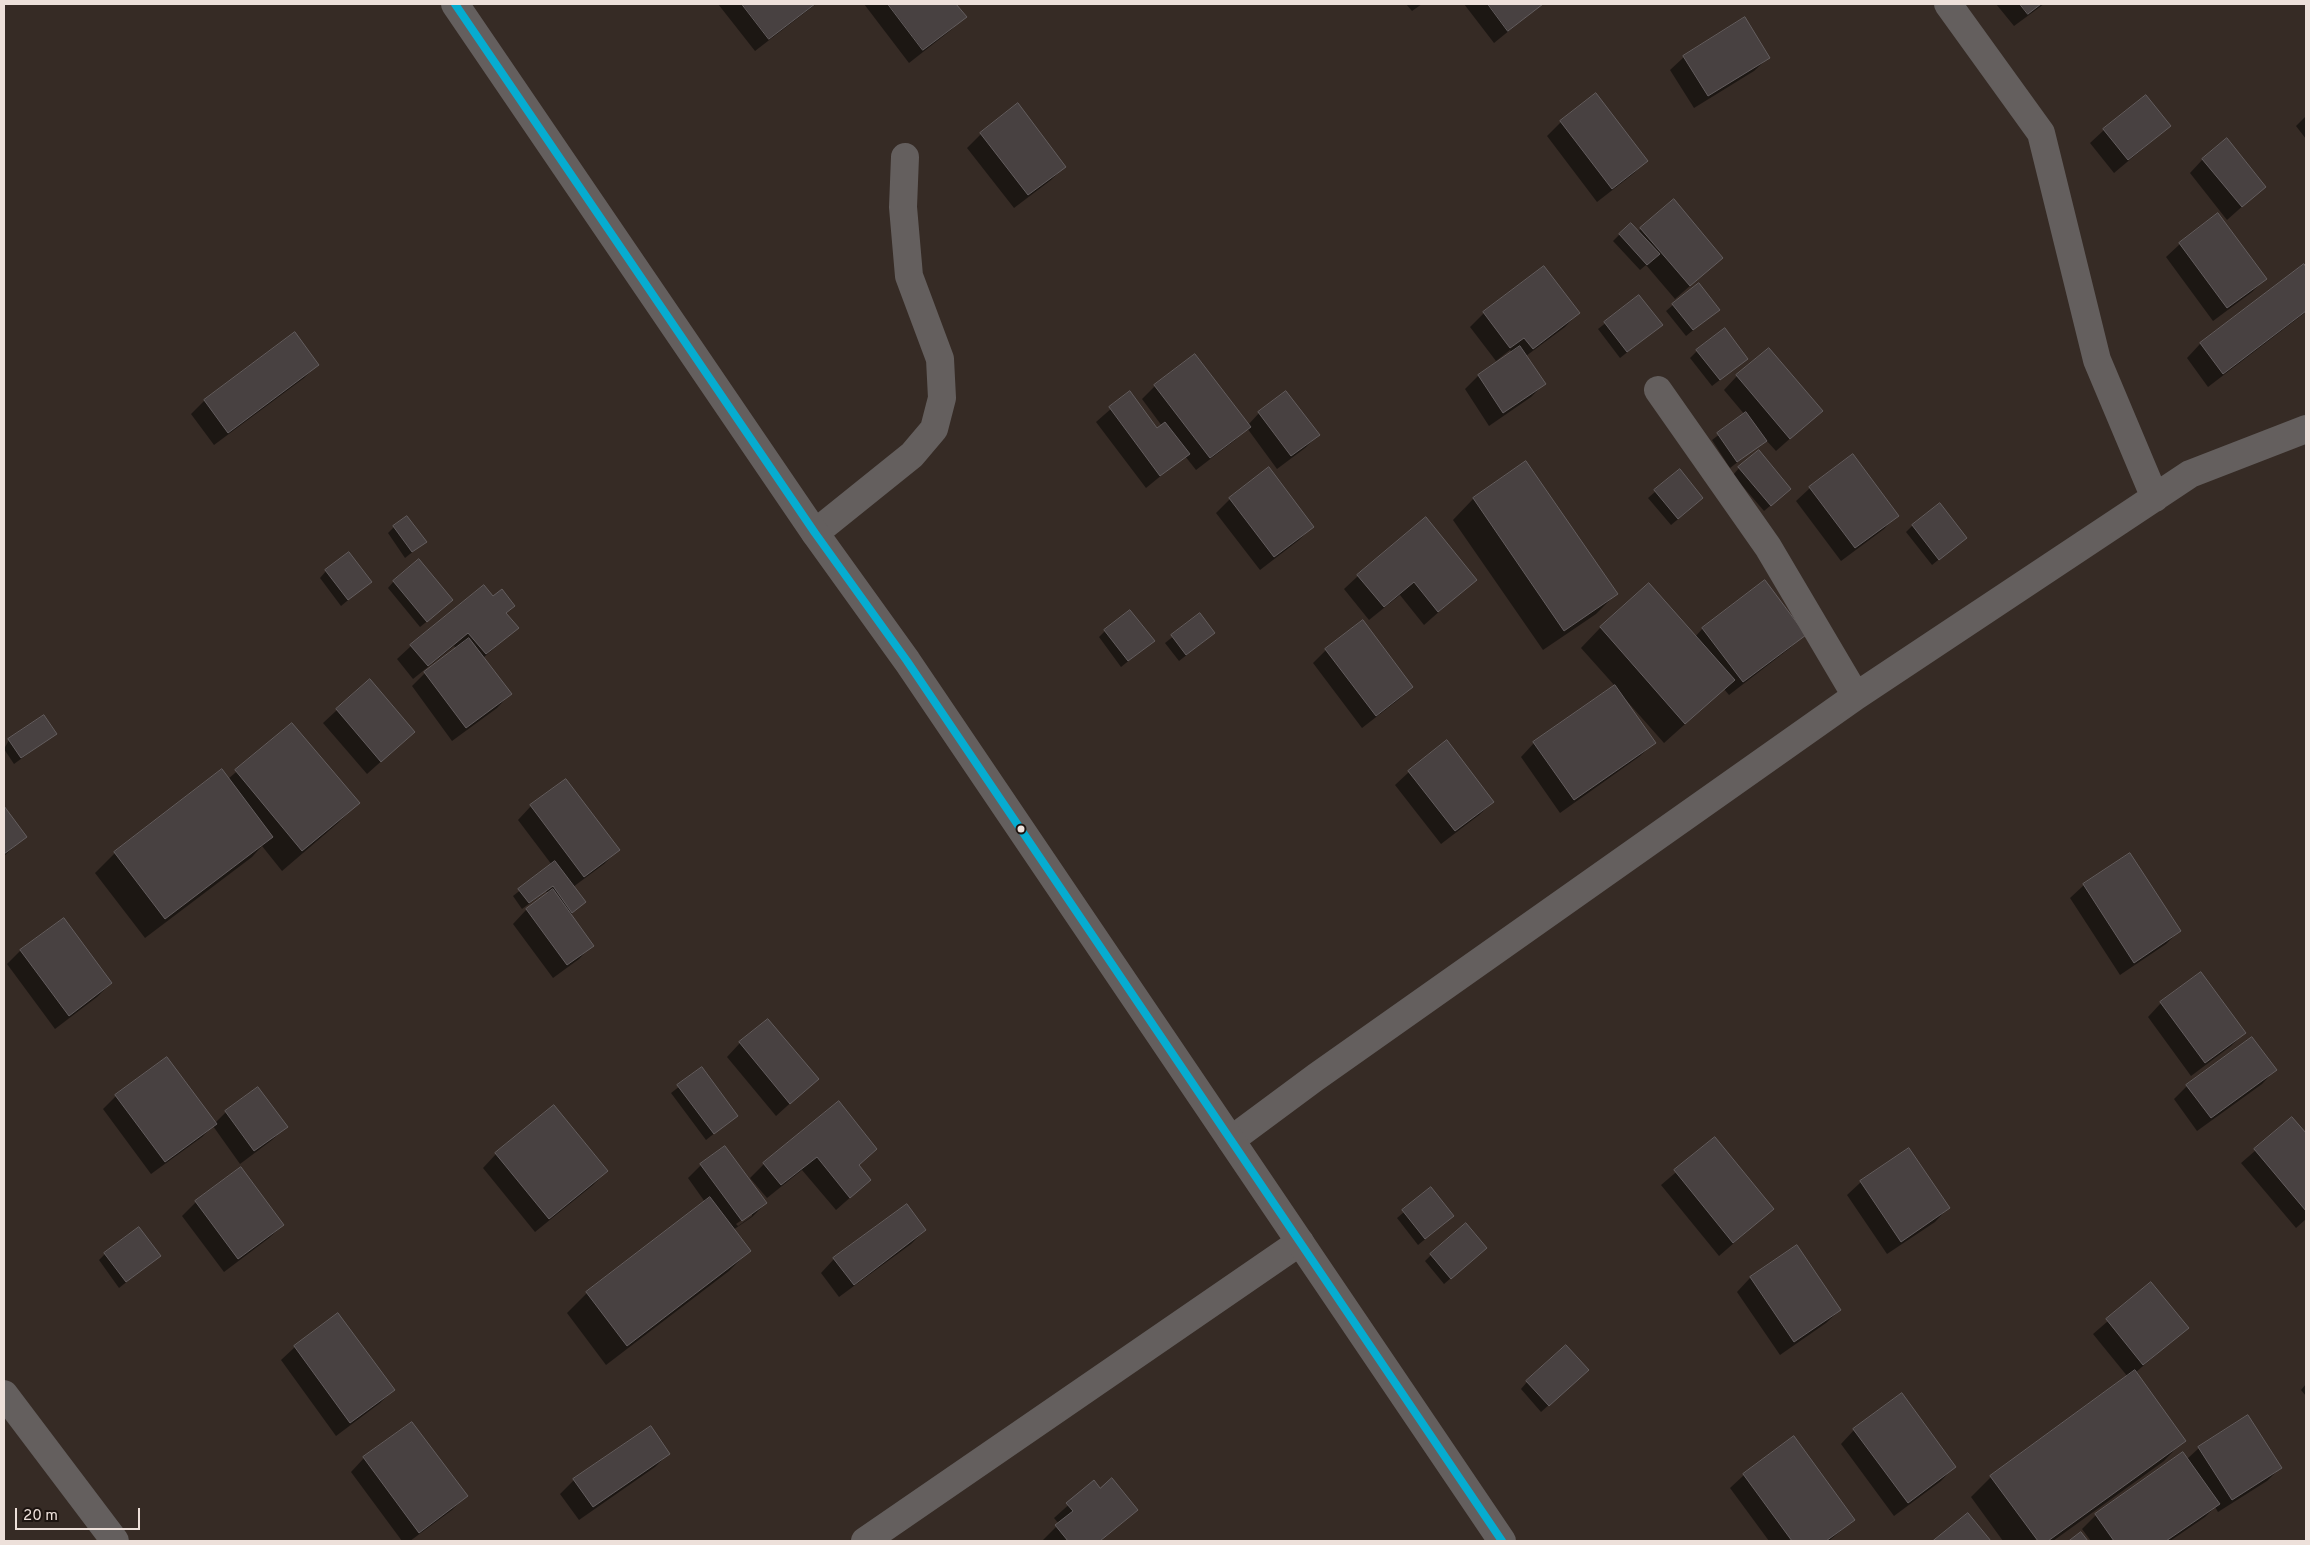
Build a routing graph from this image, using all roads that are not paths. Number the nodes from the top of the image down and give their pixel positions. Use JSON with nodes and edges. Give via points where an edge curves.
{"nodes":[{"id":1,"x":455,"y":4,"type":"edge"},
{"id":2,"x":1948,"y":4,"type":"edge"},
{"id":3,"x":905,"y":157,"type":"dead end"},
{"id":4,"x":1658,"y":390,"type":"dead end"},
{"id":5,"x":2306,"y":429,"type":"edge"},
{"id":6,"x":2155,"y":498,"type":"junction"},
{"id":7,"x":815,"y":533,"type":"junction"},
{"id":8,"x":1856,"y":696,"type":"junction"},
{"id":9,"x":1231,"y":1140,"type":"junction"},
{"id":10,"x":1300,"y":1242,"type":"junction"},
{"id":11,"x":4,"y":1394,"type":"edge"},
{"id":12,"x":116,"y":1541,"type":"edge"},
{"id":13,"x":865,"y":1541,"type":"edge"},
{"id":14,"x":1502,"y":1541,"type":"edge"}],
"edges":[{"from":1,"to":7,"type":"street"},
{"from":2,"to":6,"type":"street","via":[[2041,133],[2098,360]]},
{"from":3,"to":7,"type":"street","via":[[903,206],[910,276],[940,359],[942,398],[934,429],[912,455]]},
{"from":4,"to":8,"type":"street","via":[[1768,547]]},
{"from":5,"to":6,"type":"street","via":[[2190,474]]},
{"from":6,"to":8,"type":"street"},
{"from":7,"to":9,"type":"street","via":[[907,662]]},
{"from":8,"to":9,"type":"street"},
{"from":9,"to":10,"type":"street"},
{"from":10,"to":13,"type":"street"},
{"from":10,"to":14,"type":"street"},
{"from":11,"to":12,"type":"street"}]}
